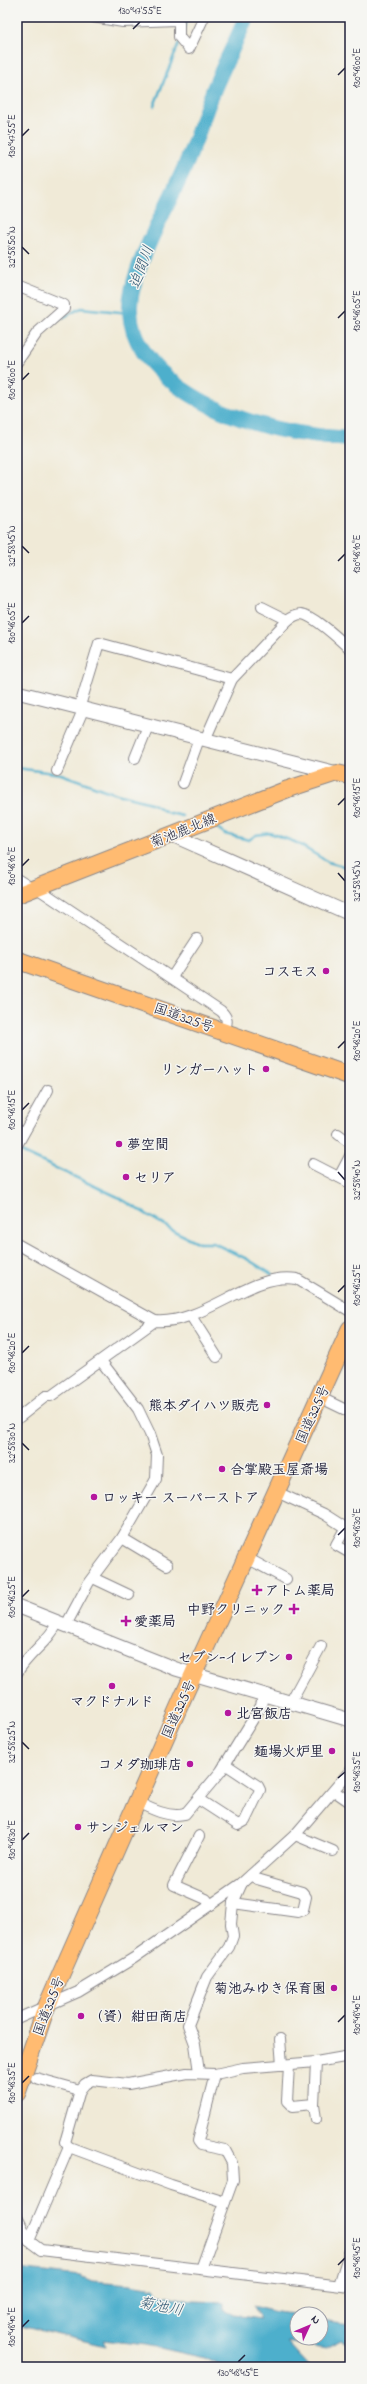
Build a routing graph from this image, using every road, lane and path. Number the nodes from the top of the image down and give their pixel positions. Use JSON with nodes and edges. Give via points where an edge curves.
{"nodes":[{"id":1,"x":92,"y":17,"type":"edge"},
{"id":2,"x":204,"y":17,"type":"edge"},
{"id":3,"x":17,"y":286,"type":"edge"},
{"id":4,"x":17,"y":362,"type":"edge"},
{"id":5,"x":262,"y":606,"type":"dead end"},
{"id":6,"x":288,"y":620,"type":"junction"},
{"id":7,"x":349,"y":646,"type":"edge"},
{"id":8,"x":232,"y":679,"type":"junction"},
{"id":9,"x":17,"y":692,"type":"edge"},
{"id":10,"x":81,"y":709,"type":"junction"},
{"id":11,"x":148,"y":726,"type":"junction"},
{"id":12,"x":202,"y":739,"type":"junction"},
{"id":13,"x":135,"y":758,"type":"dead end"},
{"id":14,"x":57,"y":771,"type":"dead end"},
{"id":15,"x":343,"y":775,"type":"edge"},
{"id":16,"x":183,"y":783,"type":"dead end"},
{"id":17,"x":172,"y":835,"type":"junction"},
{"id":18,"x":17,"y":879,"type":"edge"},
{"id":19,"x":35,"y":888,"type":"junction"},
{"id":20,"x":17,"y":895,"type":"edge"},
{"id":21,"x":350,"y":914,"type":"edge"},
{"id":22,"x":197,"y":939,"type":"dead end"},
{"id":23,"x":17,"y":960,"type":"edge"},
{"id":24,"x":172,"y":977,"type":"junction"},
{"id":25,"x":224,"y":1031,"type":"junction"},
{"id":26,"x":350,"y":1076,"type":"edge"},
{"id":27,"x":48,"y":1090,"type":"dead end"},
{"id":28,"x":338,"y":1134,"type":"dead end"},
{"id":29,"x":350,"y":1144,"type":"edge"},
{"id":30,"x":17,"y":1145,"type":"edge"},
{"id":31,"x":350,"y":1156,"type":"edge"},
{"id":32,"x":313,"y":1164,"type":"dead end"},
{"id":33,"x":339,"y":1177,"type":"junction"},
{"id":34,"x":350,"y":1183,"type":"edge"},
{"id":35,"x":17,"y":1244,"type":"edge"},
{"id":36,"x":350,"y":1311,"type":"edge"},
{"id":37,"x":191,"y":1316,"type":"junction"},
{"id":38,"x":155,"y":1321,"type":"junction"},
{"id":39,"x":350,"y":1329,"type":"edge"},
{"id":40,"x":217,"y":1357,"type":"dead end"},
{"id":41,"x":101,"y":1361,"type":"junction"},
{"id":42,"x":319,"y":1397,"type":"junction"},
{"id":43,"x":350,"y":1412,"type":"edge"},
{"id":44,"x":17,"y":1419,"type":"edge"},
{"id":45,"x":276,"y":1492,"type":"junction"},
{"id":46,"x":348,"y":1528,"type":"edge"},
{"id":47,"x":122,"y":1538,"type":"junction"},
{"id":48,"x":350,"y":1553,"type":"edge"},
{"id":49,"x":247,"y":1558,"type":"junction"},
{"id":50,"x":167,"y":1566,"type":"dead end"},
{"id":51,"x":93,"y":1578,"type":"junction"},
{"id":52,"x":286,"y":1579,"type":"dead end"},
{"id":53,"x":129,"y":1595,"type":"dead end"},
{"id":54,"x":17,"y":1606,"type":"edge"},
{"id":55,"x":62,"y":1624,"type":"junction"},
{"id":56,"x":320,"y":1646,"type":"dead end"},
{"id":57,"x":17,"y":1673,"type":"edge"},
{"id":58,"x":194,"y":1675,"type":"junction"},
{"id":59,"x":263,"y":1695,"type":"junction"},
{"id":60,"x":290,"y":1703,"type":"junction"},
{"id":61,"x":350,"y":1720,"type":"edge"},
{"id":62,"x":225,"y":1764,"type":"junction"},
{"id":63,"x":350,"y":1771,"type":"edge"},
{"id":64,"x":334,"y":1791,"type":"junction"},
{"id":65,"x":198,"y":1800,"type":"junction"},
{"id":66,"x":137,"y":1802,"type":"junction"},
{"id":67,"x":350,"y":1802,"type":"edge"},
{"id":68,"x":294,"y":1835,"type":"junction"},
{"id":69,"x":199,"y":1836,"type":"dead end"},
{"id":70,"x":333,"y":1851,"type":"dead end"},
{"id":71,"x":251,"y":1875,"type":"junction"},
{"id":72,"x":242,"y":1883,"type":"junction"},
{"id":73,"x":233,"y":1903,"type":"junction"},
{"id":74,"x":210,"y":1905,"type":"junction"},
{"id":75,"x":46,"y":2008,"type":"junction"},
{"id":76,"x":17,"y":2020,"type":"edge"},
{"id":77,"x":280,"y":2039,"type":"dead end"},
{"id":78,"x":350,"y":2056,"type":"edge"},
{"id":79,"x":316,"y":2062,"type":"junction"},
{"id":80,"x":285,"y":2065,"type":"junction"},
{"id":81,"x":199,"y":2072,"type":"junction"},
{"id":82,"x":215,"y":2074,"type":"junction"},
{"id":83,"x":36,"y":2078,"type":"dead end"},
{"id":84,"x":80,"y":2090,"type":"junction"},
{"id":85,"x":17,"y":2093,"type":"edge"},
{"id":86,"x":314,"y":2104,"type":"junction"},
{"id":87,"x":316,"y":2119,"type":"dead end"},
{"id":88,"x":69,"y":2147,"type":"junction"},
{"id":89,"x":225,"y":2202,"type":"junction"},
{"id":90,"x":17,"y":2216,"type":"edge"},
{"id":91,"x":29,"y":2241,"type":"junction"},
{"id":92,"x":350,"y":2250,"type":"edge"},
{"id":93,"x":201,"y":2269,"type":"junction"},
{"id":94,"x":340,"y":2285,"type":"junction"},
{"id":95,"x":350,"y":2287,"type":"edge"}],
"edges":[{"from":1,"to":2,"type":"street","via":[[123,22],[177,20],[179,37],[189,49]]},
{"from":3,"to":4,"type":"street","via":[[64,304],[64,309],[37,333]]},
{"from":5,"to":6,"type":"street"},
{"from":6,"to":7,"type":"street","via":[[303,614]]},
{"from":6,"to":8,"type":"street"},
{"from":8,"to":10,"type":"street","via":[[99,643]]},
{"from":8,"to":12,"type":"street"},
{"from":9,"to":10,"type":"street"},
{"from":10,"to":11,"type":"street"},
{"from":10,"to":14,"type":"street"},
{"from":11,"to":12,"type":"street"},
{"from":11,"to":13,"type":"street"},
{"from":12,"to":15,"type":"street"},
{"from":12,"to":16,"type":"street"},
{"from":15,"to":17,"type":"main road","name":"菊池鹿北線","via":[[288,789]]},
{"from":17,"to":19,"type":"main road","name":"菊池鹿北線"},
{"from":17,"to":21,"type":"street"},
{"from":18,"to":19,"type":"street"},
{"from":19,"to":20,"type":"main road","name":"菊池鹿北線"},
{"from":19,"to":24,"type":"street"},
{"from":22,"to":24,"type":"street"},
{"from":23,"to":25,"type":"highway","name":"国道325号"},
{"from":24,"to":25,"type":"street","via":[[226,1016]]},
{"from":25,"to":26,"type":"highway","name":"国道325号"},
{"from":27,"to":30,"type":"street"},
{"from":28,"to":29,"type":"street"},
{"from":31,"to":33,"type":"street"},
{"from":32,"to":33,"type":"street"},
{"from":33,"to":34,"type":"street"},
{"from":35,"to":38,"type":"street"},
{"from":36,"to":37,"type":"street","via":[[297,1279],[290,1278],[275,1279],[258,1285]]},
{"from":37,"to":38,"type":"street","via":[[179,1320]]},
{"from":37,"to":40,"type":"street"},
{"from":38,"to":41,"type":"street"},
{"from":39,"to":42,"type":"highway","name":"国道325号"},
{"from":41,"to":44,"type":"street","via":[[51,1396],[40,1400]]},
{"from":41,"to":47,"type":"street","via":[[138,1409],[157,1455],[156,1479]]},
{"from":42,"to":43,"type":"street"},
{"from":42,"to":45,"type":"highway","name":"国道325号"},
{"from":45,"to":46,"type":"street"},
{"from":45,"to":49,"type":"highway","name":"国道325号"},
{"from":46,"to":48,"type":"street","via":[[336,1545]]},
{"from":47,"to":50,"type":"street"},
{"from":47,"to":51,"type":"street"},
{"from":49,"to":52,"type":"street"},
{"from":49,"to":58,"type":"highway","name":"国道325号"},
{"from":51,"to":53,"type":"street"},
{"from":51,"to":55,"type":"street"},
{"from":54,"to":55,"type":"street"},
{"from":55,"to":57,"type":"street","via":[[23,1662]]},
{"from":55,"to":58,"type":"street"},
{"from":56,"to":60,"type":"street"},
{"from":58,"to":59,"type":"street"},
{"from":58,"to":66,"type":"highway","name":"国道325号"},
{"from":59,"to":60,"type":"street"},
{"from":59,"to":62,"type":"street","via":[[261,1706]]},
{"from":60,"to":61,"type":"street"},
{"from":62,"to":65,"type":"street"},
{"from":62,"to":65,"type":"street","via":[[258,1786],[260,1790],[245,1821],[238,1825]]},
{"from":63,"to":64,"type":"street"},
{"from":64,"to":67,"type":"street"},
{"from":64,"to":68,"type":"street"},
{"from":65,"to":66,"type":"street","via":[[185,1814],[178,1816],[153,1810]]},
{"from":66,"to":75,"type":"highway","name":"国道325号"},
{"from":68,"to":70,"type":"street"},
{"from":68,"to":71,"type":"street"},
{"from":69,"to":74,"type":"street","via":[[174,1885],[206,1899]]},
{"from":71,"to":72,"type":"street"},
{"from":71,"to":73,"type":"street","via":[[302,1892],[306,1897],[303,1910],[298,1912]]},
{"from":72,"to":73,"type":"street"},
{"from":72,"to":74,"type":"street"},
{"from":73,"to":81,"type":"street","via":[[233,1936],[229,1947],[207,1977],[188,2025],[196,2044]]},
{"from":74,"to":75,"type":"street","via":[[134,1958]]},
{"from":75,"to":76,"type":"street"},
{"from":75,"to":85,"type":"highway","name":"国道325号"},
{"from":77,"to":80,"type":"street"},
{"from":78,"to":79,"type":"street"},
{"from":79,"to":80,"type":"street"},
{"from":79,"to":86,"type":"street"},
{"from":80,"to":82,"type":"street","via":[[243,2068]]},
{"from":80,"to":86,"type":"street","via":[[287,2101],[292,2106]]},
{"from":81,"to":82,"type":"street"},
{"from":81,"to":84,"type":"street","via":[[128,2084],[92,2080]]},
{"from":82,"to":89,"type":"street","via":[[210,2100],[200,2124],[198,2141],[201,2145],[225,2150],[230,2157],[233,2180]]},
{"from":83,"to":84,"type":"street"},
{"from":84,"to":88,"type":"street","via":[[65,2142]]},
{"from":86,"to":87,"type":"street"},
{"from":88,"to":89,"type":"street"},
{"from":88,"to":91,"type":"street"},
{"from":89,"to":93,"type":"street"},
{"from":90,"to":91,"type":"street"},
{"from":91,"to":93,"type":"street","via":[[40,2250]]},
{"from":92,"to":94,"type":"street"},
{"from":93,"to":94,"type":"street"},
{"from":94,"to":95,"type":"street"}]}
